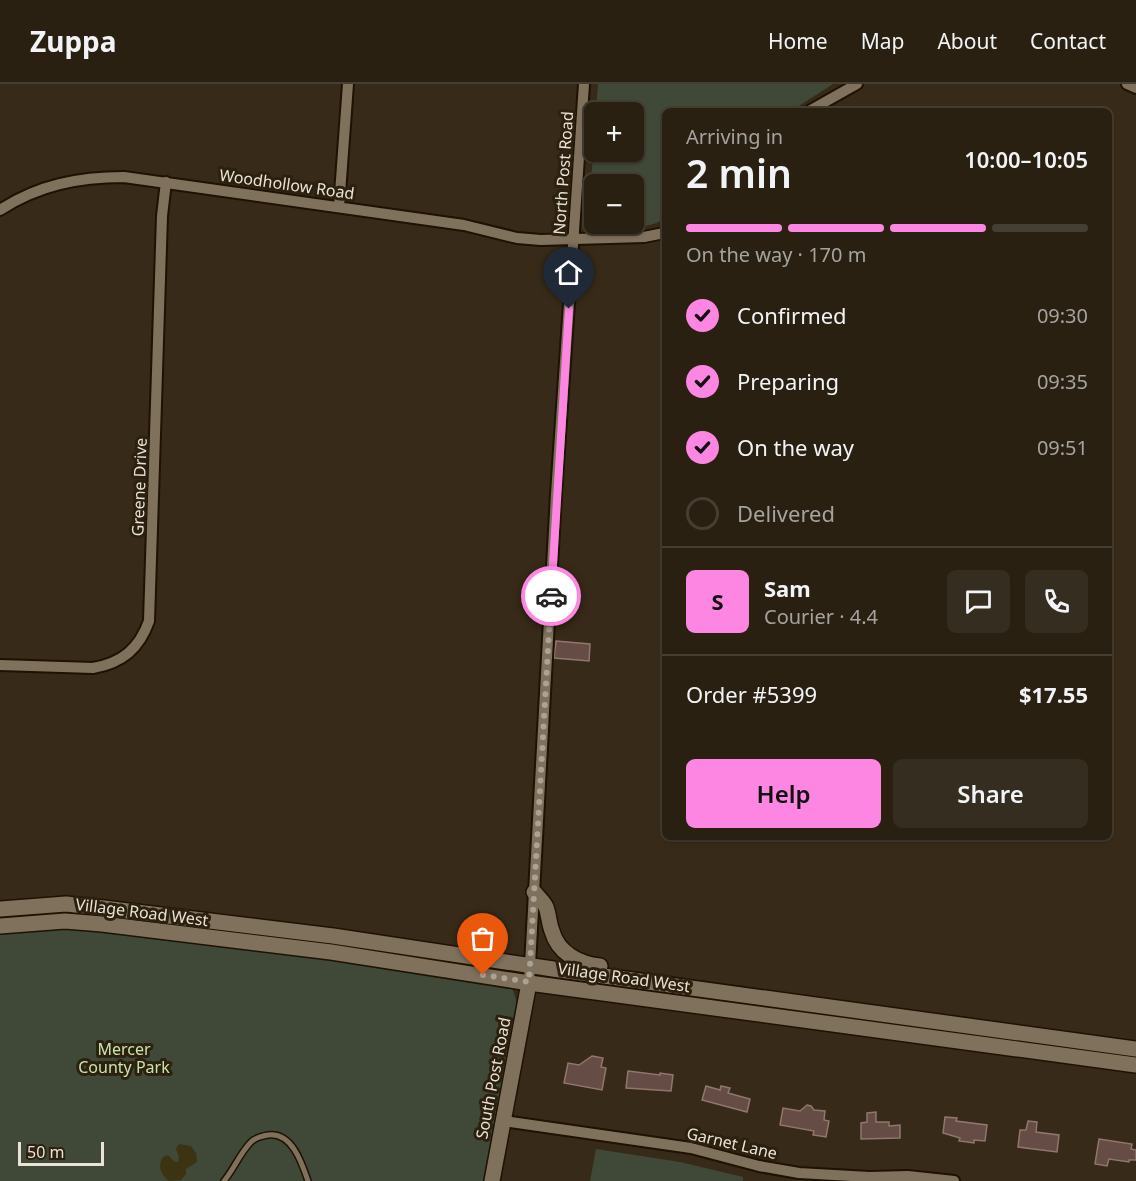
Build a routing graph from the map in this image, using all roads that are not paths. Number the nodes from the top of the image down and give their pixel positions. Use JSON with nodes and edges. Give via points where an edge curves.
{"nodes":[{"id":1,"x":348,"y":84,"type":"edge"},
{"id":2,"x":584,"y":84,"type":"edge"},
{"id":3,"x":857,"y":84,"type":"edge"},
{"id":4,"x":1127,"y":84,"type":"edge"},
{"id":5,"x":1136,"y":88,"type":"edge"},
{"id":6,"x":814,"y":108,"type":"edge"},
{"id":7,"x":166,"y":182,"type":"junction"},
{"id":8,"x":339,"y":207,"type":"junction"},
{"id":9,"x":0,"y":210,"type":"edge"},
{"id":10,"x":662,"y":233,"type":"edge"},
{"id":11,"x":574,"y":240,"type":"junction"},
{"id":12,"x":0,"y":665,"type":"edge"},
{"id":13,"x":534,"y":892,"type":"junction"},
{"id":14,"x":0,"y":909,"type":"edge"},
{"id":15,"x":0,"y":926,"type":"edge"},
{"id":16,"x":531,"y":966,"type":"junction"},
{"id":17,"x":529,"y":982,"type":"junction"},
{"id":18,"x":874,"y":1012,"type":"junction"},
{"id":19,"x":1136,"y":1048,"type":"edge"},
{"id":20,"x":1136,"y":1065,"type":"edge"},
{"id":21,"x":504,"y":1121,"type":"junction"},
{"id":22,"x":224,"y":1181,"type":"edge"},
{"id":23,"x":308,"y":1181,"type":"edge"},
{"id":24,"x":492,"y":1181,"type":"edge"},
{"id":25,"x":954,"y":1181,"type":"edge"}],
"edges":[{"from":1,"to":8,"type":"street"},
{"from":2,"to":11,"type":"street","name":"North Post Road"},
{"from":3,"to":6,"type":"street"},
{"from":4,"to":5,"type":"street"},
{"from":7,"to":8,"type":"street","name":"Woodhollow Road"},
{"from":7,"to":9,"type":"street","name":"Woodhollow Road","via":[[124,177],[74,180],[30,193]]},
{"from":7,"to":12,"type":"street","name":"Greene Drive","via":[[150,621],[136,647],[107,665]]},
{"from":8,"to":11,"type":"street","name":"Woodhollow Road","via":[[464,225],[517,238]]},
{"from":10,"to":11,"type":"street","name":"Woodhollow Road"},
{"from":11,"to":13,"type":"street","name":"North Post Road"},
{"from":13,"to":16,"type":"street","name":"North Post Road"},
{"from":13,"to":18,"type":"main road","via":[[546,906],[559,946],[588,965],[835,998]]},
{"from":14,"to":16,"type":"main road","name":"Village Road West","via":[[66,904],[104,908],[333,936]]},
{"from":15,"to":17,"type":"main road","name":"Village Road West","via":[[65,921],[102,924],[331,952]]},
{"from":16,"to":17,"type":"street","name":"North Post Road"},
{"from":16,"to":18,"type":"main road","name":"Village Road West"},
{"from":17,"to":20,"type":"main road","name":"Village Road West"},
{"from":17,"to":21,"type":"main road","name":"South Post Road"},
{"from":18,"to":19,"type":"main road","name":"Village Road West"},
{"from":21,"to":24,"type":"main road","name":"South Post Road"},
{"from":21,"to":25,"type":"street","name":"Garnet Lane","via":[[692,1148],[799,1173]]},
{"from":22,"to":23,"type":"lane","via":[[252,1142],[273,1135],[292,1146]]}]}
